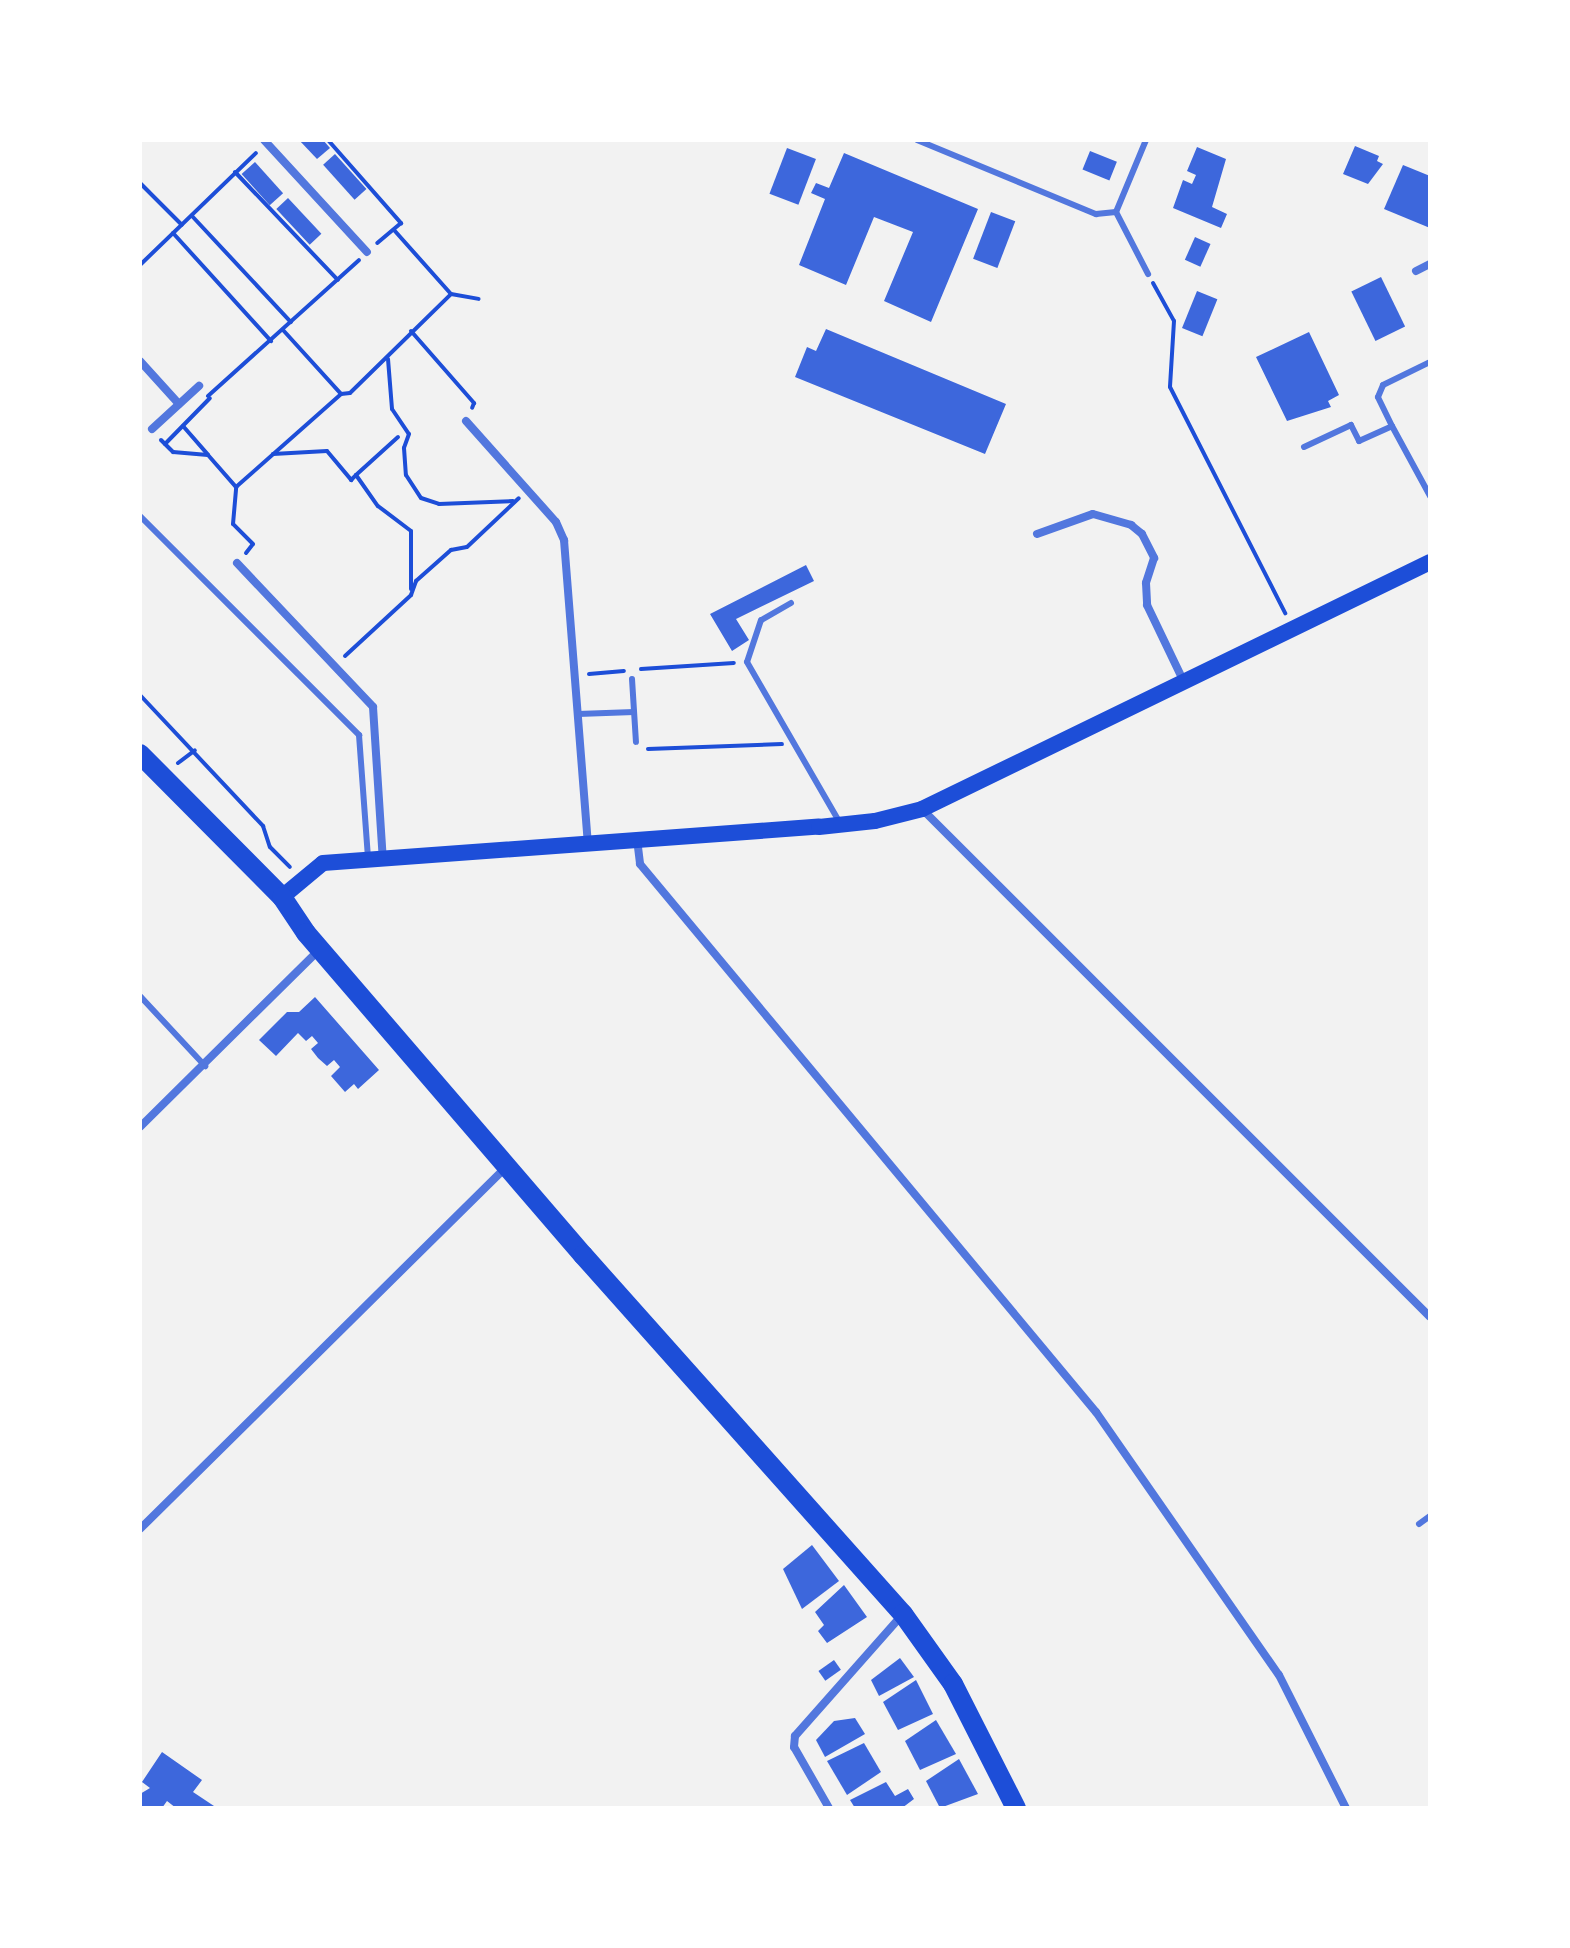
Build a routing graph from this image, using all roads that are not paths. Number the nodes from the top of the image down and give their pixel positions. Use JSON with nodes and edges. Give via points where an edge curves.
{"nodes":[{"id":1,"x":917,"y":140,"type":"edge"},
{"id":2,"x":1146,"y":140,"type":"edge"},
{"id":3,"x":265,"y":142,"type":"edge"},
{"id":4,"x":1116,"y":212,"type":"junction"},
{"id":5,"x":367,"y":252,"type":"road end"},
{"id":6,"x":1430,"y":264,"type":"edge"},
{"id":7,"x":1416,"y":271,"type":"dead end"},
{"id":8,"x":1148,"y":274,"type":"road end"},
{"id":9,"x":140,"y":361,"type":"edge"},
{"id":10,"x":1430,"y":362,"type":"edge"},
{"id":11,"x":199,"y":386,"type":"road end"},
{"id":12,"x":179,"y":404,"type":"junction"},
{"id":13,"x":466,"y":421,"type":"road end"},
{"id":14,"x":1392,"y":426,"type":"junction"},
{"id":15,"x":152,"y":429,"type":"road end"},
{"id":16,"x":1304,"y":447,"type":"dead end"},
{"id":17,"x":1430,"y":496,"type":"edge"},
{"id":18,"x":140,"y":516,"type":"edge"},
{"id":19,"x":1037,"y":534,"type":"dead end"},
{"id":20,"x":1430,"y":562,"type":"edge"},
{"id":21,"x":237,"y":563,"type":"road end"},
{"id":22,"x":791,"y":603,"type":"dead end"},
{"id":23,"x":632,"y":679,"type":"dead end"},
{"id":24,"x":1183,"y":680,"type":"junction"},
{"id":25,"x":634,"y":712,"type":"junction"},
{"id":26,"x":578,"y":714,"type":"junction"},
{"id":27,"x":636,"y":742,"type":"road end"},
{"id":28,"x":140,"y":754,"type":"edge"},
{"id":29,"x":922,"y":809,"type":"junction"},
{"id":30,"x":840,"y":824,"type":"junction"},
{"id":31,"x":637,"y":839,"type":"junction"},
{"id":32,"x":588,"y":844,"type":"junction"},
{"id":33,"x":376,"y":861,"type":"junction"},
{"id":34,"x":282,"y":897,"type":"junction"},
{"id":35,"x":320,"y":949,"type":"junction"},
{"id":36,"x":140,"y":996,"type":"edge"},
{"id":37,"x":205,"y":1066,"type":"junction"},
{"id":38,"x":140,"y":1127,"type":"edge"},
{"id":39,"x":509,"y":1165,"type":"junction"},
{"id":40,"x":1430,"y":1317,"type":"edge"},
{"id":41,"x":1430,"y":1516,"type":"edge"},
{"id":42,"x":1419,"y":1524,"type":"dead end"},
{"id":43,"x":140,"y":1529,"type":"edge"},
{"id":44,"x":903,"y":1614,"type":"junction"},
{"id":45,"x":829,"y":1808,"type":"edge"},
{"id":46,"x":1016,"y":1808,"type":"edge"},
{"id":47,"x":1346,"y":1808,"type":"edge"}],
"edges":[{"from":1,"to":4,"type":"lane","via":[[1096,214]]},
{"from":2,"to":4,"type":"lane"},
{"from":3,"to":5,"type":"street"},
{"from":4,"to":8,"type":"lane"},
{"from":6,"to":7,"type":"street"},
{"from":9,"to":12,"type":"street"},
{"from":10,"to":14,"type":"lane","via":[[1383,385],[1378,397]]},
{"from":11,"to":12,"type":"street"},
{"from":12,"to":15,"type":"street"},
{"from":13,"to":26,"type":"street","via":[[556,522],[564,540]]},
{"from":14,"to":16,"type":"lane","via":[[1359,441],[1351,425]]},
{"from":14,"to":17,"type":"lane"},
{"from":18,"to":33,"type":"lane","via":[[359,735]]},
{"from":19,"to":24,"type":"street","via":[[1093,514],[1131,525],[1142,534],[1154,558],[1146,583],[1147,605]]},
{"from":20,"to":24,"type":"main road"},
{"from":21,"to":33,"type":"street","via":[[373,707]]},
{"from":22,"to":30,"type":"lane","via":[[761,620],[747,662]]},
{"from":23,"to":25,"type":"lane"},
{"from":24,"to":29,"type":"main road"},
{"from":25,"to":26,"type":"lane"},
{"from":25,"to":27,"type":"lane"},
{"from":26,"to":32,"type":"street"},
{"from":28,"to":34,"type":"main road"},
{"from":29,"to":30,"type":"main road"},
{"from":29,"to":40,"type":"street"},
{"from":30,"to":31,"type":"main road"},
{"from":31,"to":32,"type":"main road"},
{"from":31,"to":47,"type":"street","via":[[640,864],[1096,1412],[1279,1675]]},
{"from":32,"to":33,"type":"main road"},
{"from":33,"to":34,"type":"main road","via":[[323,863]]},
{"from":34,"to":35,"type":"main road"},
{"from":35,"to":37,"type":"street"},
{"from":35,"to":39,"type":"main road"},
{"from":36,"to":37,"type":"lane"},
{"from":37,"to":38,"type":"street"},
{"from":39,"to":43,"type":"street"},
{"from":39,"to":44,"type":"main road"},
{"from":41,"to":42,"type":"lane"},
{"from":44,"to":45,"type":"street","via":[[795,1736],[794,1747]]},
{"from":44,"to":46,"type":"main road","via":[[953,1684]]}]}
